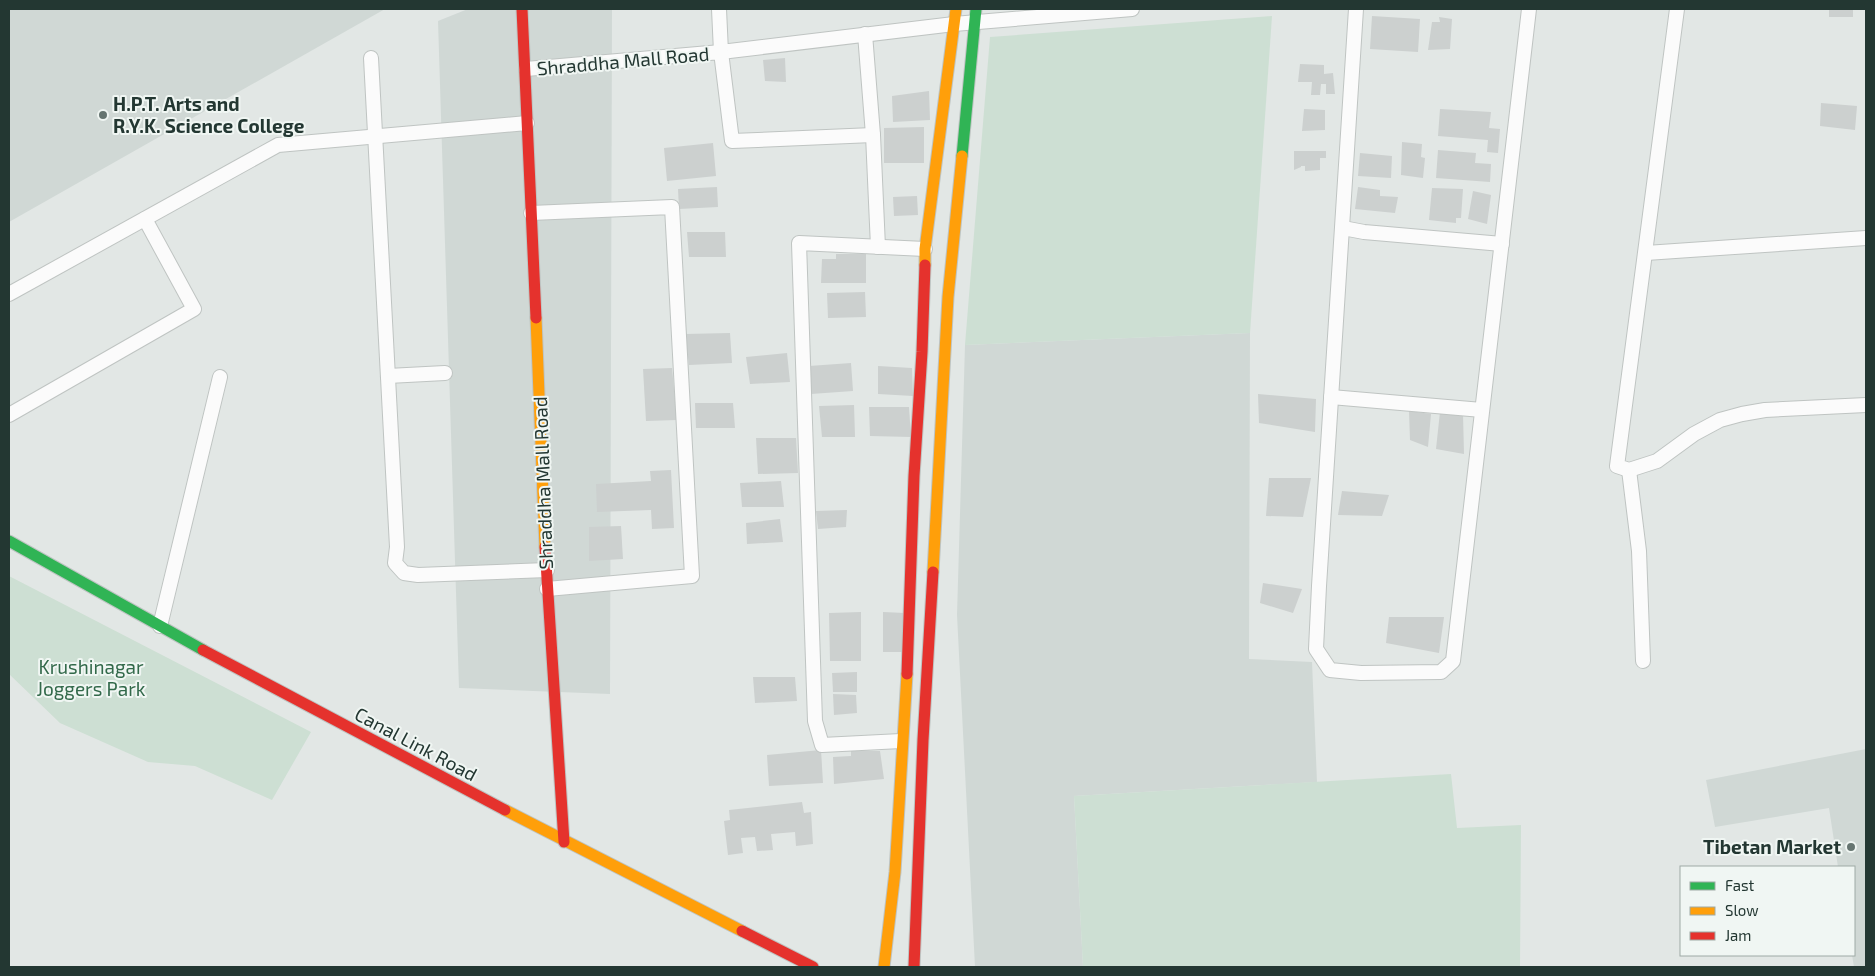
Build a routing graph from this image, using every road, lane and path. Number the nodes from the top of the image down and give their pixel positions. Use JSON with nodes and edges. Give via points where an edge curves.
{"nodes":[{"id":1,"x":522,"y":9,"type":"edge"},
{"id":2,"x":719,"y":9,"type":"edge"},
{"id":3,"x":956,"y":9,"type":"edge"},
{"id":4,"x":976,"y":9,"type":"edge"},
{"id":5,"x":1132,"y":9,"type":"edge"},
{"id":6,"x":1356,"y":9,"type":"edge"},
{"id":7,"x":1529,"y":9,"type":"edge"},
{"id":8,"x":1678,"y":9,"type":"edge"},
{"id":9,"x":975,"y":23,"type":"junction"},
{"id":10,"x":954,"y":24,"type":"junction"},
{"id":11,"x":865,"y":34,"type":"junction"},
{"id":12,"x":721,"y":52,"type":"junction"},
{"id":13,"x":371,"y":58,"type":"dead end"},
{"id":14,"x":526,"y":69,"type":"junction"},
{"id":15,"x":527,"y":123,"type":"junction"},
{"id":16,"x":873,"y":135,"type":"junction"},
{"id":17,"x":374,"y":137,"type":"junction"},
{"id":18,"x":531,"y":213,"type":"junction"},
{"id":19,"x":145,"y":219,"type":"junction"},
{"id":20,"x":1343,"y":228,"type":"junction"},
{"id":21,"x":1866,"y":238,"type":"edge"},
{"id":22,"x":1502,"y":244,"type":"junction"},
{"id":23,"x":878,"y":247,"type":"junction"},
{"id":24,"x":925,"y":249,"type":"junction"},
{"id":25,"x":1646,"y":253,"type":"junction"},
{"id":26,"x":9,"y":294,"type":"edge"},
{"id":27,"x":445,"y":373,"type":"dead end"},
{"id":28,"x":388,"y":376,"type":"junction"},
{"id":29,"x":220,"y":377,"type":"dead end"},
{"id":30,"x":1331,"y":397,"type":"junction"},
{"id":31,"x":1866,"y":405,"type":"edge"},
{"id":32,"x":1482,"y":410,"type":"junction"},
{"id":33,"x":9,"y":416,"type":"edge"},
{"id":34,"x":1629,"y":470,"type":"junction"},
{"id":35,"x":9,"y":541,"type":"edge"},
{"id":36,"x":546,"y":570,"type":"junction"},
{"id":37,"x":547,"y":589,"type":"junction"},
{"id":38,"x":160,"y":626,"type":"junction"},
{"id":39,"x":1643,"y":661,"type":"dead end"},
{"id":40,"x":901,"y":741,"type":"junction"},
{"id":41,"x":564,"y":842,"type":"junction"},
{"id":42,"x":813,"y":967,"type":"edge"},
{"id":43,"x":884,"y":967,"type":"edge"},
{"id":44,"x":914,"y":967,"type":"edge"}],
"edges":[{"from":1,"to":14,"type":"street","name":"Shraddha Mall Road"},
{"from":2,"to":12,"type":"street"},
{"from":3,"to":10,"type":"street"},
{"from":4,"to":9,"type":"street"},
{"from":5,"to":9,"type":"street","name":"Shraddha Mall Road"},
{"from":6,"to":20,"type":"street"},
{"from":7,"to":22,"type":"street"},
{"from":8,"to":25,"type":"street"},
{"from":9,"to":10,"type":"street","name":"Shraddha Mall Road"},
{"from":9,"to":44,"type":"street","via":[[948,297],[923,740]]},
{"from":10,"to":11,"type":"street","name":"Shraddha Mall Road"},
{"from":10,"to":24,"type":"street"},
{"from":11,"to":12,"type":"street","name":"Shraddha Mall Road"},
{"from":11,"to":16,"type":"street"},
{"from":12,"to":14,"type":"street","name":"Shraddha Mall Road"},
{"from":12,"to":16,"type":"street","via":[[732,142]]},
{"from":13,"to":17,"type":"street"},
{"from":14,"to":15,"type":"street","name":"Shraddha Mall Road"},
{"from":15,"to":17,"type":"street"},
{"from":15,"to":18,"type":"street","name":"Shraddha Mall Road"},
{"from":16,"to":23,"type":"street"},
{"from":17,"to":19,"type":"street","via":[[278,145]]},
{"from":17,"to":28,"type":"street"},
{"from":18,"to":36,"type":"street","name":"Shraddha Mall Road"},
{"from":18,"to":37,"type":"street","via":[[672,208],[692,576]]},
{"from":19,"to":26,"type":"street"},
{"from":19,"to":33,"type":"street","via":[[194,309]]},
{"from":20,"to":22,"type":"street"},
{"from":20,"to":30,"type":"street"},
{"from":21,"to":25,"type":"street"},
{"from":22,"to":32,"type":"street"},
{"from":23,"to":24,"type":"street"},
{"from":23,"to":40,"type":"street","via":[[799,244],[815,720],[822,745]]},
{"from":24,"to":40,"type":"street","via":[[910,618]]},
{"from":25,"to":34,"type":"street","via":[[1618,466]]},
{"from":27,"to":28,"type":"street"},
{"from":28,"to":36,"type":"street","via":[[397,547],[395,563],[404,573],[418,575]]},
{"from":29,"to":38,"type":"street"},
{"from":30,"to":32,"type":"street"},
{"from":30,"to":32,"type":"street","via":[[1316,649],[1330,670],[1361,674],[1440,672],[1453,661]]},
{"from":31,"to":34,"type":"street","via":[[1765,410],[1720,420],[1657,461]]},
{"from":34,"to":39,"type":"street","via":[[1639,551]]},
{"from":35,"to":38,"type":"street","name":"Canal Link Road"},
{"from":36,"to":37,"type":"street","name":"Shraddha Mall Road"},
{"from":37,"to":41,"type":"street","name":"Shraddha Mall Road"},
{"from":38,"to":41,"type":"street","name":"Canal Link Road"},
{"from":40,"to":43,"type":"street","via":[[895,872]]},
{"from":41,"to":42,"type":"street","name":"Canal Link Road"}]}
